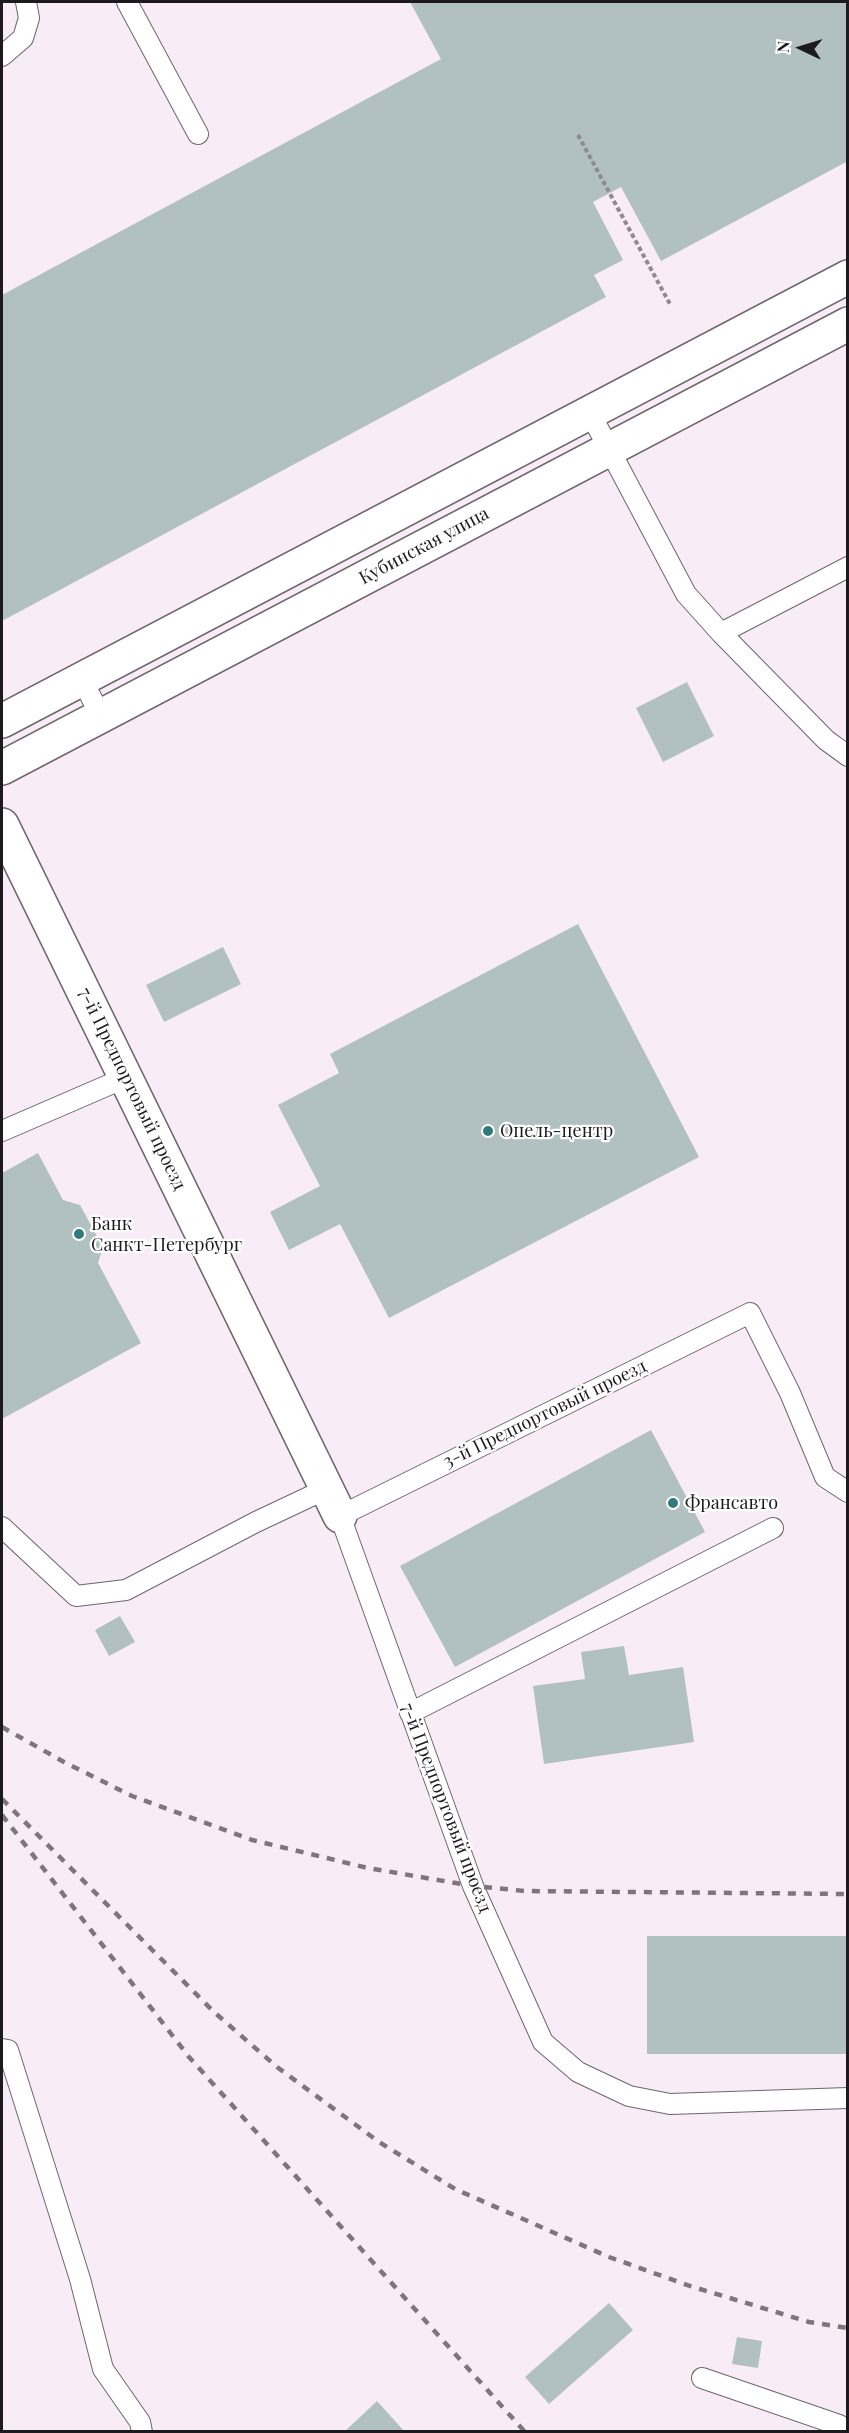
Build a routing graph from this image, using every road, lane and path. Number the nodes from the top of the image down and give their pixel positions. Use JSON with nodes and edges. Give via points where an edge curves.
{"nodes":[{"id":1,"x":26,"y":2,"type":"edge"},
{"id":2,"x":127,"y":2,"type":"edge"},
{"id":3,"x":2,"y":56,"type":"edge"},
{"id":4,"x":198,"y":134,"type":"dead end"},
{"id":5,"x":578,"y":135,"type":"dead end"},
{"id":6,"x":848,"y":277,"type":"edge"},
{"id":7,"x":671,"y":306,"type":"dead end"},
{"id":8,"x":848,"y":324,"type":"edge"},
{"id":9,"x":590,"y":413,"type":"junction"},
{"id":10,"x":610,"y":448,"type":"junction"},
{"id":11,"x":848,"y":567,"type":"edge"},
{"id":12,"x":721,"y":633,"type":"junction"},
{"id":13,"x":82,"y":680,"type":"junction"},
{"id":14,"x":101,"y":716,"type":"junction"},
{"id":15,"x":2,"y":722,"type":"edge"},
{"id":16,"x":848,"y":756,"type":"edge"},
{"id":17,"x":2,"y":768,"type":"edge"},
{"id":18,"x":2,"y":825,"type":"edge"},
{"id":19,"x":127,"y":1077,"type":"junction"},
{"id":20,"x":2,"y":1131,"type":"edge"},
{"id":21,"x":848,"y":1492,"type":"edge"},
{"id":22,"x":333,"y":1502,"type":"junction"},
{"id":23,"x":2,"y":1527,"type":"edge"},
{"id":24,"x":772,"y":1528,"type":"dead end"},
{"id":25,"x":410,"y":1713,"type":"junction"},
{"id":26,"x":2,"y":2049,"type":"edge"},
{"id":27,"x":848,"y":2098,"type":"edge"},
{"id":28,"x":702,"y":2378,"type":"dead end"},
{"id":29,"x":142,"y":2432,"type":"edge"},
{"id":30,"x":840,"y":2432,"type":"edge"}],
"edges":[{"from":1,"to":3,"type":"lane","via":[[29,18],[23,38]]},
{"from":2,"to":4,"type":"lane"},
{"from":5,"to":7,"type":"path"},
{"from":6,"to":9,"type":"main road"},
{"from":8,"to":10,"type":"main road","name":"Кубинская улица"},
{"from":9,"to":10,"type":"lane"},
{"from":9,"to":13,"type":"main road"},
{"from":10,"to":12,"type":"lane","via":[[686,594]]},
{"from":10,"to":14,"type":"main road","name":"Кубинская улица"},
{"from":11,"to":12,"type":"lane"},
{"from":12,"to":16,"type":"lane","via":[[826,740]]},
{"from":13,"to":14,"type":"lane"},
{"from":13,"to":15,"type":"main road"},
{"from":14,"to":17,"type":"main road","name":"Кубинская улица"},
{"from":18,"to":19,"type":"main road","name":"7-й Предпортовый проезд"},
{"from":19,"to":20,"type":"lane"},
{"from":19,"to":22,"type":"main road","name":"7-й Предпортовый проезд"},
{"from":21,"to":22,"type":"lane","name":"3-й Предпортовый проезд","via":[[825,1477],[790,1393],[750,1313]]},
{"from":22,"to":23,"type":"lane","name":"3-й Предпортовый проезд","via":[[256,1522],[126,1590],[76,1596]]},
{"from":22,"to":25,"type":"lane","name":"7-й Предпортовый проезд"},
{"from":24,"to":25,"type":"lane"},
{"from":25,"to":27,"type":"lane","name":"7-й Предпортовый проезд","via":[[473,1886],[543,2042],[578,2072],[629,2096],[670,2104]]},
{"from":26,"to":29,"type":"lane","via":[[8,2050],[80,2279],[103,2369],[140,2421]]},
{"from":28,"to":30,"type":"lane","via":[[839,2425]]}]}
